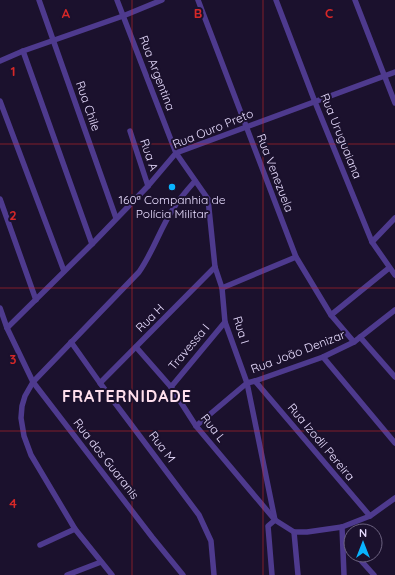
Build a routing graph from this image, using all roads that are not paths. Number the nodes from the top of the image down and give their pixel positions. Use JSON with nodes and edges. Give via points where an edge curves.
{"nodes":[{"id":1,"x":39,"y":0,"type":"edge"},
{"id":2,"x":117,"y":0,"type":"edge"},
{"id":3,"x":162,"y":0,"type":"edge"},
{"id":4,"x":198,"y":0,"type":"edge"},
{"id":5,"x":276,"y":0,"type":"edge"},
{"id":6,"x":355,"y":0,"type":"edge"},
{"id":7,"x":123,"y":16,"type":"junction"},
{"id":8,"x":54,"y":41,"type":"junction"},
{"id":9,"x":23,"y":51,"type":"junction"},
{"id":10,"x":0,"y":61,"type":"edge"},
{"id":11,"x":395,"y":72,"type":"edge"},
{"id":12,"x":384,"y":76,"type":"junction"},
{"id":13,"x":315,"y":102,"type":"junction"},
{"id":14,"x":395,"y":102,"type":"edge"},
{"id":15,"x":1,"y":105,"type":"edge"},
{"id":16,"x":246,"y":128,"type":"junction"},
{"id":17,"x":130,"y":131,"type":"dead end"},
{"id":18,"x":176,"y":153,"type":"junction"},
{"id":19,"x":194,"y":181,"type":"junction"},
{"id":20,"x":148,"y":186,"type":"junction"},
{"id":21,"x":0,"y":199,"type":"edge"},
{"id":22,"x":116,"y":218,"type":"junction"},
{"id":23,"x":395,"y":218,"type":"edge"},
{"id":24,"x":372,"y":242,"type":"junction"},
{"id":25,"x":92,"y":244,"type":"junction"},
{"id":26,"x":296,"y":257,"type":"junction"},
{"id":27,"x":215,"y":267,"type":"junction"},
{"id":28,"x":389,"y":268,"type":"junction"},
{"id":29,"x":64,"y":271,"type":"junction"},
{"id":30,"x":395,"y":275,"type":"edge"},
{"id":31,"x":222,"y":288,"type":"junction"},
{"id":32,"x":36,"y":300,"type":"junction"},
{"id":33,"x":0,"y":308,"type":"edge"},
{"id":34,"x":395,"y":310,"type":"edge"},
{"id":35,"x":332,"y":316,"type":"junction"},
{"id":36,"x":225,"y":322,"type":"junction"},
{"id":37,"x":7,"y":328,"type":"junction"},
{"id":38,"x":360,"y":337,"type":"junction"},
{"id":39,"x":70,"y":342,"type":"junction"},
{"id":40,"x":354,"y":342,"type":"junction"},
{"id":41,"x":136,"y":347,"type":"junction"},
{"id":42,"x":323,"y":357,"type":"junction"},
{"id":43,"x":395,"y":377,"type":"edge"},
{"id":44,"x":255,"y":381,"type":"junction"},
{"id":45,"x":33,"y":382,"type":"junction"},
{"id":46,"x":100,"y":383,"type":"junction"},
{"id":47,"x":247,"y":383,"type":"junction"},
{"id":48,"x":171,"y":387,"type":"junction"},
{"id":49,"x":196,"y":426,"type":"junction"},
{"id":50,"x":395,"y":443,"type":"edge"},
{"id":51,"x":395,"y":498,"type":"edge"},
{"id":52,"x":370,"y":516,"type":"junction"},
{"id":53,"x":275,"y":520,"type":"junction"},
{"id":54,"x":342,"y":527,"type":"junction"},
{"id":55,"x":75,"y":529,"type":"junction"},
{"id":56,"x":294,"y":532,"type":"junction"},
{"id":57,"x":343,"y":540,"type":"edge"},
{"id":58,"x":40,"y":545,"type":"dead end"},
{"id":59,"x":101,"y":562,"type":"junction"},
{"id":60,"x":344,"y":563,"type":"edge"},
{"id":61,"x":363,"y":563,"type":"edge"},
{"id":62,"x":67,"y":575,"type":"edge"},
{"id":63,"x":112,"y":575,"type":"edge"},
{"id":64,"x":183,"y":575,"type":"edge"},
{"id":65,"x":214,"y":575,"type":"edge"},
{"id":66,"x":272,"y":575,"type":"edge"},
{"id":67,"x":298,"y":575,"type":"edge"},
{"id":68,"x":344,"y":575,"type":"edge"},
{"id":69,"x":374,"y":575,"type":"edge"}],
"edges":[{"from":1,"to":8,"type":"street","name":"Rua Chile"},
{"from":2,"to":7,"type":"street","name":"Rua Argentina"},
{"from":3,"to":7,"type":"street"},
{"from":4,"to":16,"type":"street","name":"Rua Venezuela"},
{"from":5,"to":13,"type":"street","name":"Rua Uruguaiana"},
{"from":6,"to":12,"type":"street"},
{"from":7,"to":8,"type":"street"},
{"from":7,"to":18,"type":"street","name":"Rua Argentina"},
{"from":8,"to":9,"type":"street"},
{"from":8,"to":22,"type":"street","name":"Rua Chile"},
{"from":9,"to":10,"type":"street"},
{"from":9,"to":25,"type":"street"},
{"from":11,"to":12,"type":"street","name":"Rua Ouro Preto"},
{"from":12,"to":13,"type":"street","name":"Rua Ouro Preto"},
{"from":12,"to":14,"type":"street"},
{"from":13,"to":16,"type":"street","name":"Rua Ouro Preto"},
{"from":13,"to":24,"type":"street","name":"Rua Uruguaiana"},
{"from":15,"to":29,"type":"street"},
{"from":16,"to":18,"type":"street","name":"Rua Ouro Preto"},
{"from":16,"to":26,"type":"street","name":"Rua Venezuela"},
{"from":17,"to":20,"type":"street","name":"Rua A"},
{"from":18,"to":19,"type":"street","name":"Rua I"},
{"from":18,"to":20,"type":"street","name":"Rua Ouro Preto"},
{"from":19,"to":27,"type":"street","name":"Rua I","via":[[208,199]]},
{"from":19,"to":39,"type":"street","via":[[174,207],[139,272]]},
{"from":20,"to":22,"type":"street","name":"Rua Ouro Preto"},
{"from":21,"to":32,"type":"street"},
{"from":22,"to":25,"type":"street","name":"Rua Ouro Preto"},
{"from":23,"to":24,"type":"street"},
{"from":24,"to":28,"type":"street","name":"Rua Uruguaiana"},
{"from":25,"to":29,"type":"street","name":"Rua Ouro Preto"},
{"from":26,"to":31,"type":"street"},
{"from":26,"to":35,"type":"street","name":"Rua Venezuela"},
{"from":27,"to":31,"type":"street","name":"Rua I"},
{"from":27,"to":41,"type":"street","name":"Rua H"},
{"from":28,"to":30,"type":"street","name":"Rua Uruguaiana"},
{"from":28,"to":35,"type":"street"},
{"from":29,"to":32,"type":"street","name":"Rua Ouro Preto"},
{"from":31,"to":36,"type":"street","name":"Rua I"},
{"from":32,"to":37,"type":"street","name":"Rua Ouro Preto"},
{"from":33,"to":37,"type":"street","name":"Rua dos Guaranis"},
{"from":34,"to":38,"type":"street","name":"Rua João Denizar"},
{"from":35,"to":40,"type":"street","name":"Rua Venezuela"},
{"from":36,"to":47,"type":"street","name":"Rua I"},
{"from":36,"to":48,"type":"street","name":"Travessa I"},
{"from":37,"to":45,"type":"street","name":"Rua dos Guaranis"},
{"from":38,"to":40,"type":"street","name":"Rua João Denizar"},
{"from":38,"to":43,"type":"street"},
{"from":39,"to":45,"type":"street"},
{"from":39,"to":46,"type":"street","name":"Rua M"},
{"from":40,"to":42,"type":"street","name":"Rua João Denizar"},
{"from":41,"to":46,"type":"street","name":"Rua H"},
{"from":41,"to":48,"type":"street","name":"Rua L"},
{"from":42,"to":44,"type":"street","name":"Rua João Denizar"},
{"from":42,"to":50,"type":"street"},
{"from":44,"to":47,"type":"street","name":"Rua João Denizar"},
{"from":44,"to":52,"type":"street","name":"Rua Izodil Pereira"},
{"from":45,"to":55,"type":"street","via":[[22,406],[24,436],[31,455]]},
{"from":45,"to":64,"type":"street","name":"Rua dos Guaranis"},
{"from":46,"to":65,"type":"street","name":"Rua M","via":[[199,515],[211,541]]},
{"from":47,"to":49,"type":"street"},
{"from":47,"to":53,"type":"street","name":"Rua I"},
{"from":48,"to":49,"type":"street","name":"Rua L"},
{"from":49,"to":53,"type":"street","name":"Rua L"},
{"from":51,"to":52,"type":"street"},
{"from":52,"to":54,"type":"street"},
{"from":53,"to":56,"type":"street","name":"Rua L"},
{"from":53,"to":66,"type":"street","via":[[268,526]]},
{"from":54,"to":56,"type":"street"},
{"from":54,"to":57,"type":"street"},
{"from":55,"to":58,"type":"street"},
{"from":55,"to":59,"type":"street"},
{"from":56,"to":67,"type":"street"},
{"from":59,"to":62,"type":"street"},
{"from":59,"to":63,"type":"street"},
{"from":60,"to":68,"type":"street"},
{"from":61,"to":69,"type":"street"}]}
